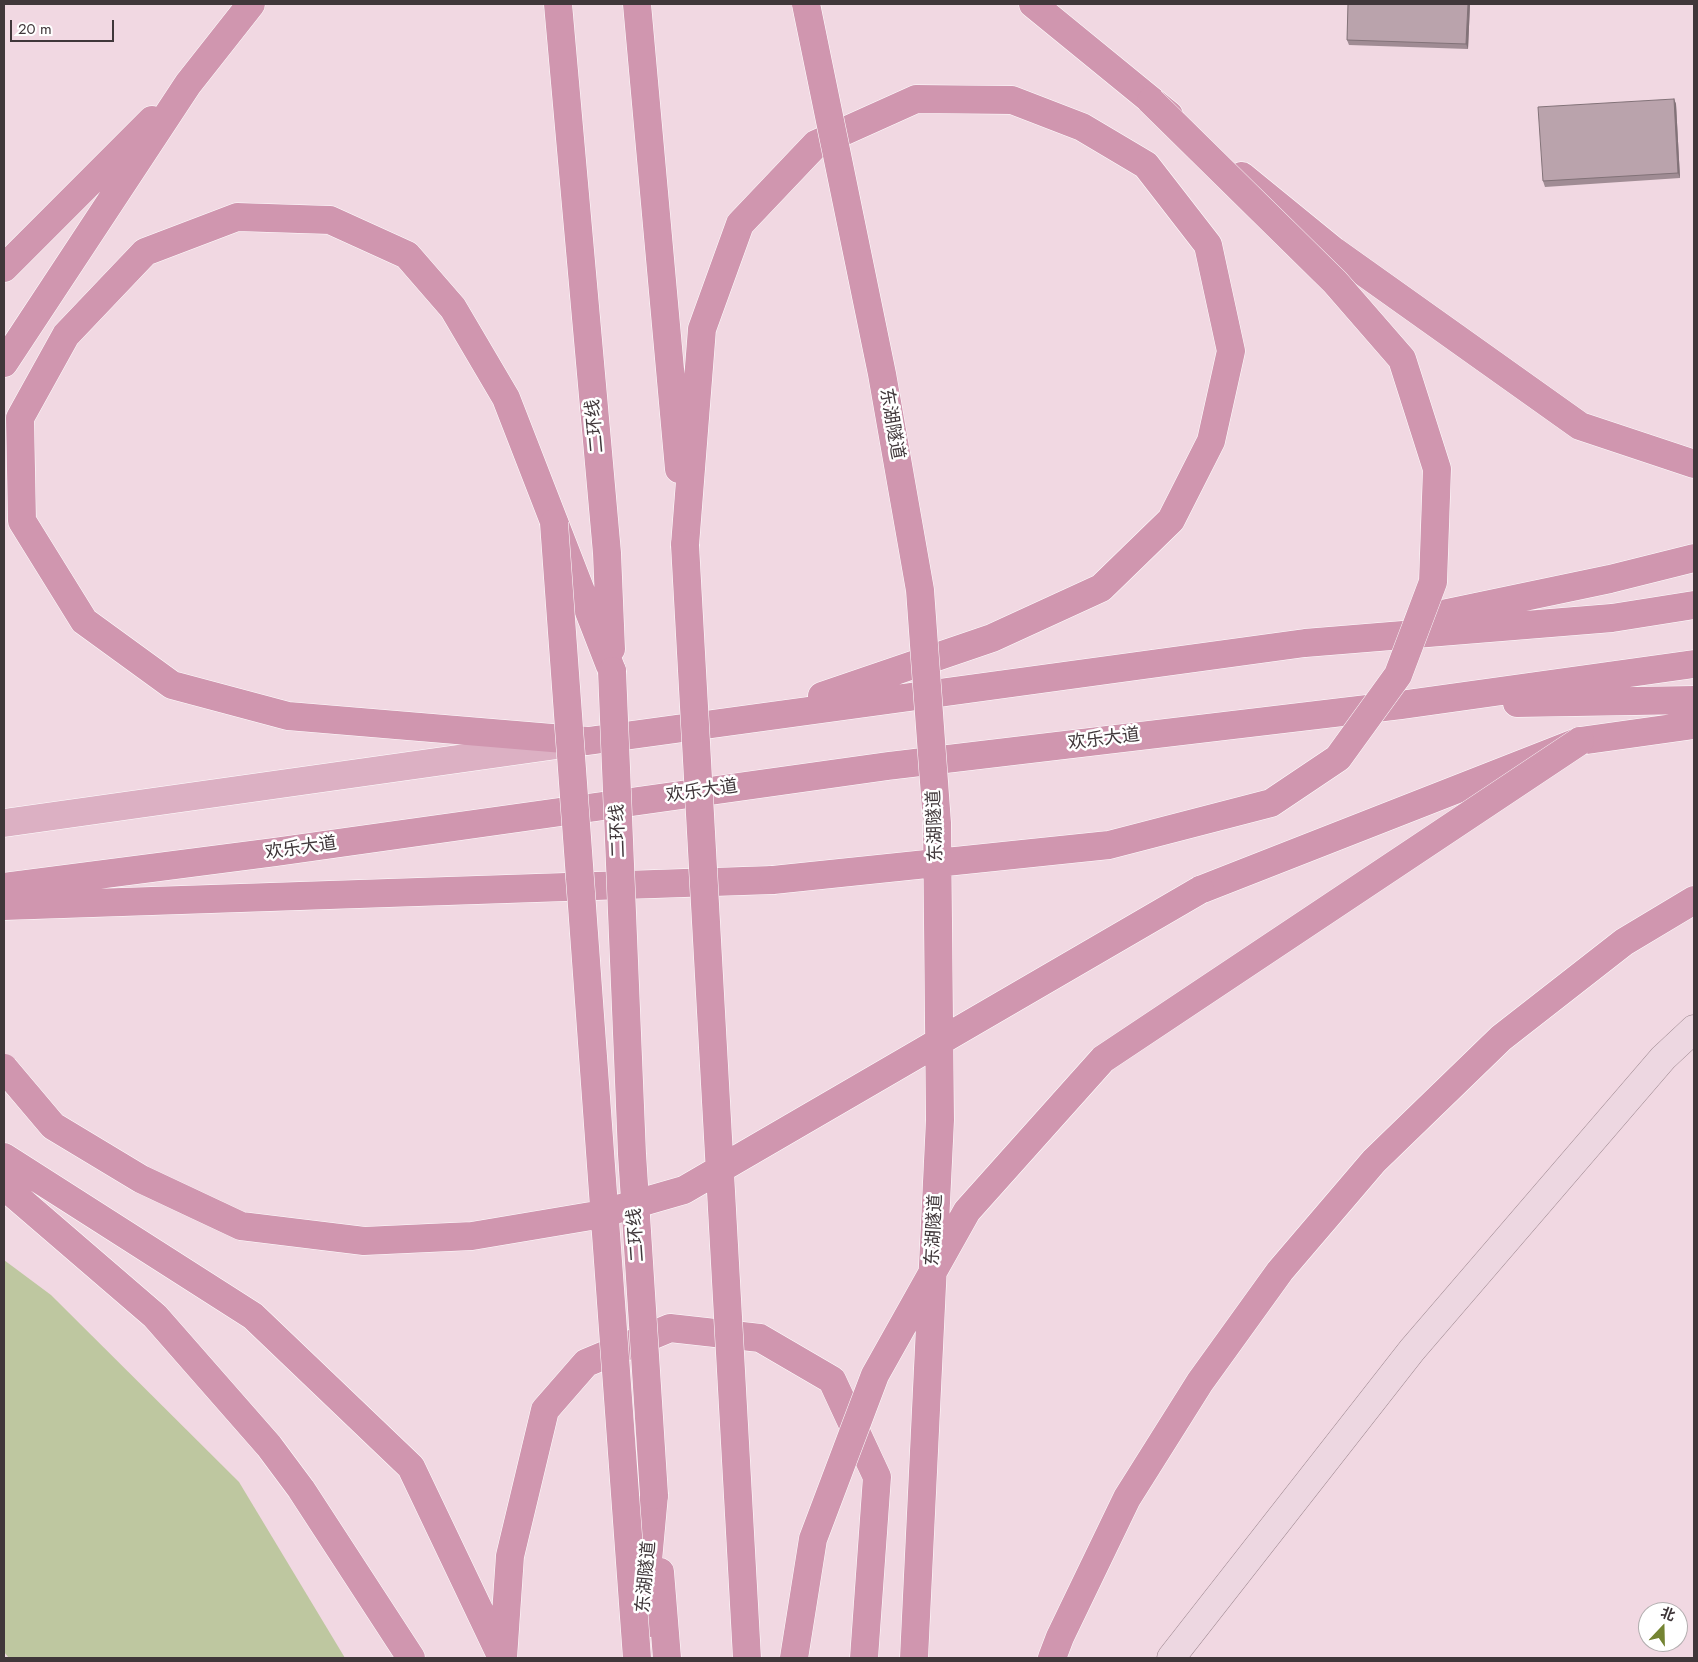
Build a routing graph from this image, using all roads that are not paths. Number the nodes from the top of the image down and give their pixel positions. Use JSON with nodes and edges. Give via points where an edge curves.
{"nodes":[{"id":1,"x":252,"y":4,"type":"edge"},
{"id":2,"x":558,"y":4,"type":"edge"},
{"id":3,"x":637,"y":4,"type":"edge"},
{"id":4,"x":806,"y":4,"type":"edge"},
{"id":5,"x":1033,"y":4,"type":"edge"},
{"id":6,"x":188,"y":84,"type":"junction"},
{"id":7,"x":1151,"y":101,"type":"junction"},
{"id":8,"x":4,"y":268,"type":"edge"},
{"id":9,"x":4,"y":363,"type":"edge"},
{"id":10,"x":1694,"y":464,"type":"edge"},
{"id":11,"x":554,"y":523,"type":"junction"},
{"id":12,"x":685,"y":545,"type":"junction"},
{"id":13,"x":1694,"y":558,"type":"edge"},
{"id":14,"x":1694,"y":605,"type":"edge"},
{"id":15,"x":1305,"y":643,"type":"junction"},
{"id":16,"x":1694,"y":664,"type":"edge"},
{"id":17,"x":612,"y":671,"type":"junction"},
{"id":18,"x":1694,"y":700,"type":"edge"},
{"id":19,"x":1401,"y":705,"type":"junction"},
{"id":20,"x":763,"y":716,"type":"junction"},
{"id":21,"x":1694,"y":725,"type":"edge"},
{"id":22,"x":588,"y":741,"type":"junction"},
{"id":23,"x":1580,"y":741,"type":"junction"},
{"id":24,"x":4,"y":823,"type":"edge"},
{"id":25,"x":4,"y":887,"type":"edge"},
{"id":26,"x":1694,"y":900,"type":"edge"},
{"id":27,"x":4,"y":906,"type":"edge"},
{"id":28,"x":1694,"y":1029,"type":"edge"},
{"id":29,"x":4,"y":1068,"type":"edge"},
{"id":30,"x":4,"y":1157,"type":"edge"},
{"id":31,"x":4,"y":1186,"type":"edge"},
{"id":32,"x":654,"y":1495,"type":"junction"},
{"id":33,"x":411,"y":1658,"type":"edge"},
{"id":34,"x":503,"y":1658,"type":"edge"},
{"id":35,"x":638,"y":1658,"type":"edge"},
{"id":36,"x":667,"y":1658,"type":"edge"},
{"id":37,"x":747,"y":1658,"type":"edge"},
{"id":38,"x":794,"y":1658,"type":"edge"},
{"id":39,"x":864,"y":1658,"type":"edge"},
{"id":40,"x":914,"y":1658,"type":"edge"},
{"id":41,"x":1052,"y":1658,"type":"edge"},
{"id":42,"x":1171,"y":1658,"type":"edge"}],
"edges":[{"from":1,"to":6,"type":"highway"},
{"from":2,"to":17,"type":"highway","name":"二环线","via":[[607,553]]},
{"from":3,"to":12,"type":"highway"},
{"from":4,"to":40,"type":"highway","name":"东湖隧道","bridge":true,"via":[[882,374],[920,590],[937,823],[940,1120]]},
{"from":5,"to":7,"type":"highway"},
{"from":6,"to":8,"type":"highway"},
{"from":6,"to":9,"type":"highway"},
{"from":7,"to":10,"type":"highway","bridge":true,"via":[[1334,252],[1580,426]]},
{"from":7,"to":27,"type":"highway","bridge":true,"via":[[1335,282],[1402,360],[1437,469],[1433,582],[1398,675],[1338,758],[1271,803],[1109,845],[773,880]]},
{"from":11,"to":17,"type":"highway","bridge":true},
{"from":11,"to":22,"type":"highway","via":[[506,398],[453,308],[407,255],[330,220],[237,217],[145,252],[66,335],[20,418],[22,521],[84,621],[172,684],[288,716]]},
{"from":11,"to":35,"type":"highway","bridge":true},
{"from":12,"to":20,"type":"highway","via":[[702,329],[740,224],[816,144],[916,99],[1012,100],[1082,127],[1146,165],[1208,245],[1231,351],[1211,441],[1172,520],[1101,588],[992,638]]},
{"from":12,"to":37,"type":"highway","bridge":true},
{"from":13,"to":15,"type":"highway","via":[[1610,579]]},
{"from":14,"to":15,"type":"highway","via":[[1612,618]]},
{"from":15,"to":20,"type":"highway"},
{"from":16,"to":19,"type":"highway"},
{"from":17,"to":32,"type":"highway","name":"二环线","bridge":true,"via":[[632,1154]]},
{"from":18,"to":19,"type":"highway"},
{"from":19,"to":25,"type":"highway","name":"欢乐大道","via":[[888,766]]},
{"from":20,"to":22,"type":"highway"},
{"from":21,"to":23,"type":"highway"},
{"from":22,"to":24,"type":"main road"},
{"from":23,"to":29,"type":"highway","bridge":true,"via":[[1200,890],[684,1190],[597,1215],[472,1236],[364,1241],[241,1226],[141,1179],[53,1126]]},
{"from":23,"to":38,"type":"highway","bridge":true,"via":[[1102,1058],[967,1211],[875,1375],[813,1539]]},
{"from":26,"to":41,"type":"highway","via":[[1624,942],[1501,1038],[1374,1161],[1280,1271],[1200,1382],[1127,1498]]},
{"from":28,"to":42,"type":"main road","via":[[1663,1058],[1412,1350]]},
{"from":30,"to":34,"type":"highway","via":[[254,1316],[411,1467]]},
{"from":31,"to":33,"type":"highway","via":[[155,1316],[269,1446],[301,1489]]},
{"from":32,"to":35,"type":"highway","name":"东湖隧道"},
{"from":32,"to":36,"type":"highway","name":"二环线"},
{"from":34,"to":39,"type":"highway","via":[[510,1556],[545,1410],[586,1363],[670,1328],[760,1338],[832,1380],[877,1477]]}]}
